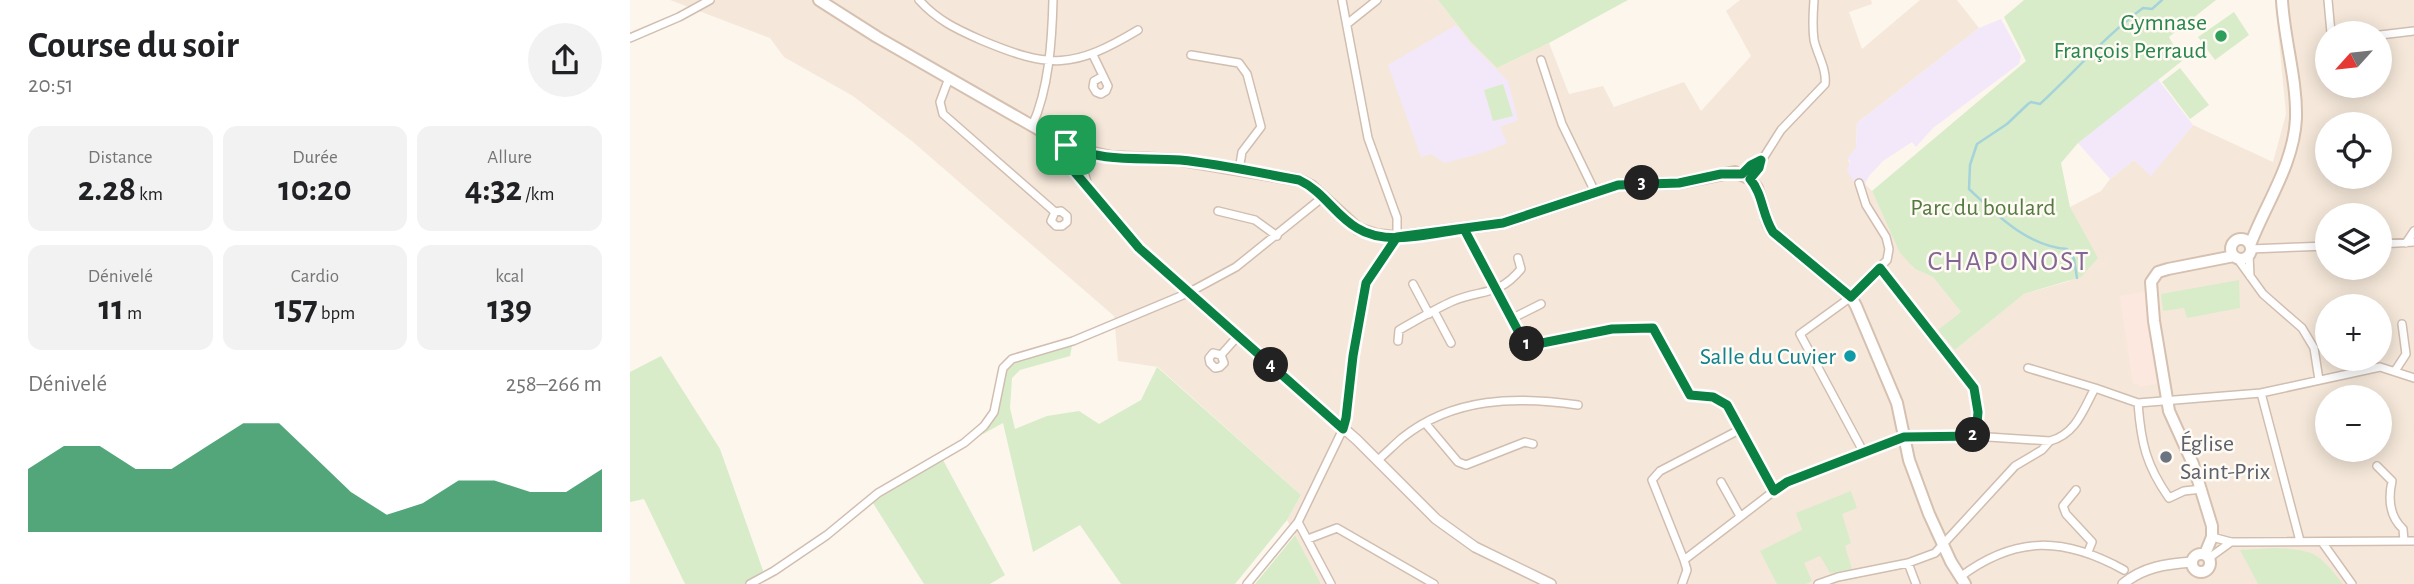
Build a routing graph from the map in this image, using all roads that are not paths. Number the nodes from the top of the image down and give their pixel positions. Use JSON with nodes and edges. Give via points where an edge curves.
{"nodes":[{"id":1,"x":710,"y":0,"type":"edge"},
{"id":2,"x":820,"y":0,"type":"edge"},
{"id":3,"x":919,"y":0,"type":"edge"},
{"id":4,"x":1053,"y":0,"type":"edge"},
{"id":5,"x":1342,"y":0,"type":"edge"},
{"id":6,"x":1377,"y":0,"type":"edge"},
{"id":7,"x":1814,"y":0,"type":"edge"},
{"id":8,"x":2282,"y":0,"type":"edge"},
{"id":9,"x":2328,"y":0,"type":"edge"},
{"id":10,"x":2330,"y":21,"type":"edge"},
{"id":11,"x":1347,"y":24,"type":"junction"},
{"id":12,"x":1138,"y":30,"type":"dead end"},
{"id":13,"x":2414,"y":31,"type":"edge"},
{"id":14,"x":2392,"y":34,"type":"edge"},
{"id":15,"x":630,"y":38,"type":"edge"},
{"id":16,"x":1093,"y":55,"type":"junction"},
{"id":17,"x":1191,"y":55,"type":"dead end"},
{"id":18,"x":1541,"y":60,"type":"dead end"},
{"id":19,"x":1048,"y":61,"type":"junction"},
{"id":20,"x":1103,"y":76,"type":"dead end"},
{"id":21,"x":949,"y":78,"type":"junction"},
{"id":22,"x":1032,"y":126,"type":"junction"},
{"id":23,"x":1066,"y":145,"type":"junction"},
{"id":24,"x":1083,"y":152,"type":"junction"},
{"id":25,"x":1239,"y":170,"type":"junction"},
{"id":26,"x":1746,"y":176,"type":"junction"},
{"id":27,"x":1859,"y":183,"type":"dead end"},
{"id":28,"x":1086,"y":184,"type":"junction"},
{"id":29,"x":1595,"y":192,"type":"junction"},
{"id":30,"x":1323,"y":197,"type":"junction"},
{"id":31,"x":1218,"y":211,"type":"dead end"},
{"id":32,"x":1055,"y":212,"type":"dead end"},
{"id":33,"x":1464,"y":229,"type":"junction"},
{"id":34,"x":2414,"y":231,"type":"edge"},
{"id":35,"x":1277,"y":236,"type":"junction"},
{"id":36,"x":1397,"y":237,"type":"junction"},
{"id":37,"x":2410,"y":243,"type":"edge"},
{"id":38,"x":2392,"y":244,"type":"edge"},
{"id":39,"x":2315,"y":246,"type":"edge"},
{"id":40,"x":2241,"y":249,"type":"junction"},
{"id":41,"x":1518,"y":258,"type":"dead end"},
{"id":42,"x":1880,"y":268,"type":"junction"},
{"id":43,"x":2250,"y":276,"type":"junction"},
{"id":44,"x":1413,"y":284,"type":"dead end"},
{"id":45,"x":1494,"y":289,"type":"junction"},
{"id":46,"x":1188,"y":293,"type":"junction"},
{"id":47,"x":1851,"y":297,"type":"junction"},
{"id":48,"x":1541,"y":304,"type":"dead end"},
{"id":49,"x":1431,"y":313,"type":"junction"},
{"id":50,"x":1511,"y":319,"type":"junction"},
{"id":51,"x":2402,"y":324,"type":"dead end"},
{"id":52,"x":1238,"y":336,"type":"junction"},
{"id":53,"x":1398,"y":341,"type":"dead end"},
{"id":54,"x":1451,"y":343,"type":"dead end"},
{"id":55,"x":1221,"y":355,"type":"dead end"},
{"id":56,"x":2028,"y":368,"type":"dead end"},
{"id":57,"x":2395,"y":371,"type":"junction"},
{"id":58,"x":2414,"y":379,"type":"edge"},
{"id":59,"x":2319,"y":380,"type":"junction"},
{"id":60,"x":2095,"y":388,"type":"junction"},
{"id":61,"x":2261,"y":393,"type":"junction"},
{"id":62,"x":2167,"y":400,"type":"junction"},
{"id":63,"x":2138,"y":403,"type":"junction"},
{"id":64,"x":1578,"y":405,"type":"dead end"},
{"id":65,"x":1426,"y":424,"type":"junction"},
{"id":66,"x":1343,"y":429,"type":"junction"},
{"id":67,"x":1741,"y":429,"type":"junction"},
{"id":68,"x":1976,"y":436,"type":"junction"},
{"id":69,"x":1904,"y":437,"type":"junction"},
{"id":70,"x":2050,"y":441,"type":"junction"},
{"id":71,"x":1533,"y":444,"type":"dead end"},
{"id":72,"x":1864,"y":453,"type":"junction"},
{"id":73,"x":1378,"y":460,"type":"junction"},
{"id":74,"x":2377,"y":466,"type":"dead end"},
{"id":75,"x":1721,"y":482,"type":"dead end"},
{"id":76,"x":2202,"y":489,"type":"junction"},
{"id":77,"x":2076,"y":490,"type":"dead end"},
{"id":78,"x":1774,"y":491,"type":"junction"},
{"id":79,"x":1740,"y":516,"type":"junction"},
{"id":80,"x":1298,"y":522,"type":"junction"},
{"id":81,"x":2212,"y":537,"type":"junction"},
{"id":82,"x":1308,"y":539,"type":"junction"},
{"id":83,"x":2300,"y":541,"type":"junction"},
{"id":84,"x":2404,"y":541,"type":"junction"},
{"id":85,"x":2414,"y":541,"type":"edge"},
{"id":86,"x":2231,"y":542,"type":"junction"},
{"id":87,"x":2322,"y":542,"type":"junction"},
{"id":88,"x":1943,"y":546,"type":"junction"},
{"id":89,"x":2088,"y":552,"type":"junction"},
{"id":90,"x":2207,"y":556,"type":"junction"},
{"id":91,"x":1684,"y":560,"type":"junction"},
{"id":92,"x":2192,"y":562,"type":"junction"},
{"id":93,"x":1908,"y":563,"type":"junction"},
{"id":94,"x":2124,"y":570,"type":"dead end"},
{"id":95,"x":1963,"y":581,"type":"edge"},
{"id":96,"x":750,"y":584,"type":"edge"},
{"id":97,"x":1247,"y":584,"type":"edge"},
{"id":98,"x":1331,"y":584,"type":"edge"},
{"id":99,"x":1434,"y":584,"type":"edge"},
{"id":100,"x":1551,"y":584,"type":"edge"},
{"id":101,"x":1682,"y":584,"type":"edge"},
{"id":102,"x":1818,"y":584,"type":"edge"},
{"id":103,"x":1916,"y":584,"type":"edge"},
{"id":104,"x":2123,"y":584,"type":"edge"},
{"id":105,"x":2352,"y":584,"type":"edge"}],
"edges":[{"from":1,"to":15,"type":"street"},
{"from":2,"to":21,"type":"main road"},
{"from":3,"to":19,"type":"street","via":[[934,16],[964,32],[1021,56]]},
{"from":4,"to":19,"type":"street"},
{"from":5,"to":11,"type":"street"},
{"from":6,"to":11,"type":"street"},
{"from":7,"to":26,"type":"street","via":[[1815,41],[1825,84],[1782,130],[1759,168]]},
{"from":8,"to":40,"type":"main road","via":[[2296,119],[2283,172]]},
{"from":9,"to":10,"type":"street"},
{"from":11,"to":36,"type":"street","via":[[1368,138],[1397,219]]},
{"from":12,"to":16,"type":"street"},
{"from":13,"to":14,"type":"street"},
{"from":16,"to":19,"type":"street"},
{"from":16,"to":20,"type":"street"},
{"from":17,"to":25,"type":"street","via":[[1239,64],[1247,74],[1261,127],[1242,152]]},
{"from":18,"to":29,"type":"street","via":[[1562,124]]},
{"from":19,"to":22,"type":"street"},
{"from":21,"to":22,"type":"main road"},
{"from":21,"to":32,"type":"street","via":[[940,102],[943,114]]},
{"from":22,"to":23,"type":"main road"},
{"from":23,"to":24,"type":"main road"},
{"from":23,"to":28,"type":"street","via":[[1073,170]]},
{"from":24,"to":25,"type":"main road"},
{"from":24,"to":28,"type":"street"},
{"from":25,"to":30,"type":"main road","via":[[1299,180]]},
{"from":26,"to":29,"type":"main road","via":[[1721,174],[1679,183],[1618,185]]},
{"from":26,"to":47,"type":"main road","via":[[1757,188],[1773,232]]},
{"from":27,"to":42,"type":"street","via":[[1889,248]]},
{"from":28,"to":46,"type":"street","via":[[1139,248]]},
{"from":29,"to":33,"type":"main road","via":[[1503,223]]},
{"from":30,"to":35,"type":"street"},
{"from":30,"to":36,"type":"main road","via":[[1357,229]]},
{"from":31,"to":35,"type":"street","via":[[1255,220]]},
{"from":33,"to":36,"type":"main road"},
{"from":33,"to":45,"type":"street"},
{"from":34,"to":37,"type":"street"},
{"from":35,"to":46,"type":"street","via":[[1236,267]]},
{"from":36,"to":66,"type":"street","via":[[1366,283]]},
{"from":37,"to":38,"type":"street"},
{"from":39,"to":40,"type":"street"},
{"from":40,"to":43,"type":"street"},
{"from":40,"to":43,"type":"street"},
{"from":40,"to":62,"type":"main road","via":[[2158,272],[2151,282]]},
{"from":41,"to":45,"type":"street","via":[[1521,269]]},
{"from":42,"to":47,"type":"street"},
{"from":42,"to":68,"type":"street","via":[[1974,388]]},
{"from":43,"to":59,"type":"street","via":[[2263,294],[2302,328],[2314,348]]},
{"from":44,"to":49,"type":"street"},
{"from":45,"to":49,"type":"street"},
{"from":45,"to":50,"type":"street"},
{"from":46,"to":52,"type":"street"},
{"from":46,"to":96,"type":"street","via":[[1073,341],[1012,359],[1003,368],[994,412],[964,443],[878,493],[827,535]]},
{"from":47,"to":69,"type":"main road","via":[[1897,403]]},
{"from":47,"to":72,"type":"street","via":[[1800,334]]},
{"from":48,"to":50,"type":"street"},
{"from":49,"to":53,"type":"street","via":[[1399,330]]},
{"from":49,"to":54,"type":"street"},
{"from":50,"to":67,"type":"street","via":[[1522,340],[1532,345],[1612,329],[1653,328],[1686,391],[1723,401]]},
{"from":51,"to":57,"type":"street","via":[[2406,354]]},
{"from":52,"to":55,"type":"street"},
{"from":52,"to":66,"type":"street"},
{"from":56,"to":60,"type":"street"},
{"from":57,"to":58,"type":"street"},
{"from":57,"to":59,"type":"street","via":[[2380,367]]},
{"from":59,"to":61,"type":"street"},
{"from":60,"to":63,"type":"street"},
{"from":60,"to":70,"type":"street","via":[[2075,427]]},
{"from":61,"to":62,"type":"street"},
{"from":61,"to":83,"type":"street"},
{"from":62,"to":63,"type":"street"},
{"from":62,"to":76,"type":"main road"},
{"from":63,"to":76,"type":"street","via":[[2141,440],[2154,477],[2169,499]]},
{"from":64,"to":65,"type":"street","via":[[1491,401]]},
{"from":65,"to":71,"type":"street","via":[[1458,462],[1466,465],[1525,442]]},
{"from":65,"to":73,"type":"street"},
{"from":66,"to":73,"type":"street"},
{"from":66,"to":80,"type":"street"},
{"from":67,"to":78,"type":"street"},
{"from":67,"to":91,"type":"street","via":[[1660,471],[1652,480]]},
{"from":68,"to":69,"type":"street"},
{"from":68,"to":70,"type":"street"},
{"from":69,"to":72,"type":"street"},
{"from":69,"to":88,"type":"main road","via":[[1915,479]]},
{"from":70,"to":88,"type":"street","via":[[2015,466]]},
{"from":72,"to":78,"type":"street"},
{"from":73,"to":100,"type":"street","via":[[1448,530]]},
{"from":74,"to":84,"type":"street","via":[[2392,481],[2388,497]]},
{"from":75,"to":79,"type":"street"},
{"from":76,"to":81,"type":"main road"},
{"from":77,"to":89,"type":"street","via":[[2063,506],[2092,542]]},
{"from":78,"to":79,"type":"street"},
{"from":79,"to":91,"type":"street"},
{"from":80,"to":82,"type":"street"},
{"from":80,"to":97,"type":"street"},
{"from":81,"to":86,"type":"street"},
{"from":81,"to":90,"type":"main road"},
{"from":82,"to":98,"type":"street"},
{"from":82,"to":99,"type":"street","via":[[1337,528]]},
{"from":83,"to":86,"type":"street"},
{"from":83,"to":87,"type":"street"},
{"from":84,"to":85,"type":"street"},
{"from":84,"to":87,"type":"street"},
{"from":86,"to":90,"type":"street"},
{"from":87,"to":105,"type":"street"},
{"from":88,"to":93,"type":"street"},
{"from":88,"to":95,"type":"main road"},
{"from":89,"to":94,"type":"street"},
{"from":89,"to":95,"type":"street","via":[[2032,545],[1990,558]]},
{"from":90,"to":92,"type":"main road","via":[[2196,555]]},
{"from":90,"to":92,"type":"main road","via":[[2206,577]]},
{"from":91,"to":101,"type":"street","via":[[1687,570]]},
{"from":92,"to":104,"type":"street","via":[[2140,572]]},
{"from":93,"to":102,"type":"street"},
{"from":93,"to":103,"type":"street"}]}
